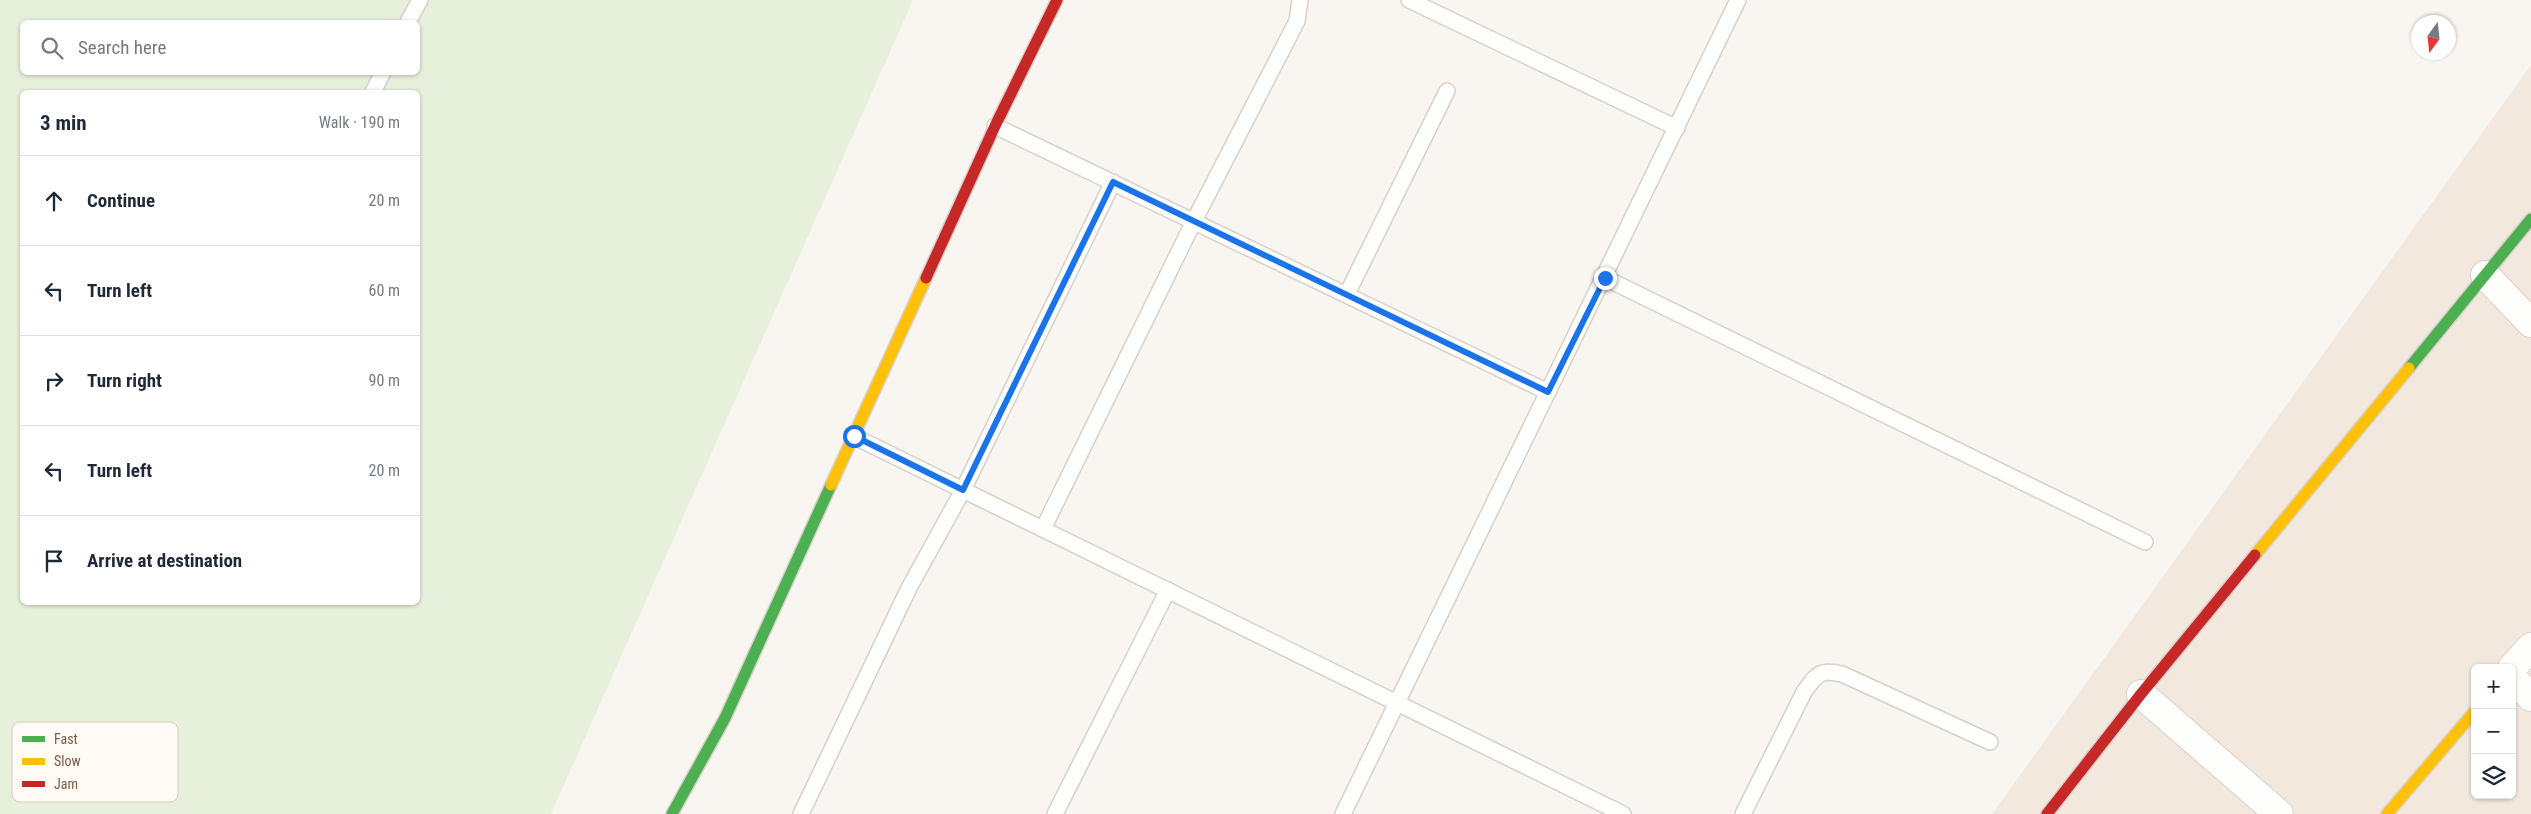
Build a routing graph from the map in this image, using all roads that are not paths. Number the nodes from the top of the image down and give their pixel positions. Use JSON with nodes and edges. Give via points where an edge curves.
{"nodes":[{"id":1,"x":420,"y":0,"type":"edge"},
{"id":2,"x":1057,"y":0,"type":"edge"},
{"id":3,"x":1300,"y":0,"type":"edge"},
{"id":4,"x":1409,"y":0,"type":"edge"},
{"id":5,"x":1738,"y":0,"type":"edge"},
{"id":6,"x":409,"y":20,"type":"edge"},
{"id":7,"x":382,"y":75,"type":"edge"},
{"id":8,"x":374,"y":90,"type":"edge"},
{"id":9,"x":1447,"y":91,"type":"dead end"},
{"id":10,"x":995,"y":126,"type":"junction"},
{"id":11,"x":1677,"y":128,"type":"junction"},
{"id":12,"x":1113,"y":182,"type":"junction"},
{"id":13,"x":2531,"y":219,"type":"edge"},
{"id":14,"x":1194,"y":220,"type":"junction"},
{"id":15,"x":2485,"y":275,"type":"junction"},
{"id":16,"x":1605,"y":278,"type":"junction"},
{"id":17,"x":1347,"y":294,"type":"junction"},
{"id":18,"x":2531,"y":323,"type":"edge"},
{"id":19,"x":1548,"y":392,"type":"junction"},
{"id":20,"x":854,"y":436,"type":"junction"},
{"id":21,"x":963,"y":490,"type":"junction"},
{"id":22,"x":1043,"y":529,"type":"junction"},
{"id":23,"x":2145,"y":542,"type":"dead end"},
{"id":24,"x":1168,"y":590,"type":"junction"},
{"id":25,"x":2531,"y":646,"type":"edge"},
{"id":26,"x":2515,"y":664,"type":"edge"},
{"id":27,"x":2516,"y":682,"type":"edge"},
{"id":28,"x":2141,"y":694,"type":"junction"},
{"id":29,"x":2531,"y":697,"type":"edge"},
{"id":30,"x":1397,"y":703,"type":"junction"},
{"id":31,"x":2471,"y":716,"type":"edge"},
{"id":32,"x":1990,"y":742,"type":"dead end"},
{"id":33,"x":672,"y":814,"type":"edge"},
{"id":34,"x":801,"y":814,"type":"edge"},
{"id":35,"x":1056,"y":814,"type":"edge"},
{"id":36,"x":1343,"y":814,"type":"edge"},
{"id":37,"x":1623,"y":814,"type":"edge"},
{"id":38,"x":1743,"y":814,"type":"edge"},
{"id":39,"x":2047,"y":814,"type":"edge"},
{"id":40,"x":2279,"y":814,"type":"edge"},
{"id":41,"x":2387,"y":814,"type":"edge"}],
"edges":[{"from":1,"to":6,"type":"lane"},
{"from":2,"to":10,"type":"street"},
{"from":3,"to":14,"type":"lane","via":[[1297,21]]},
{"from":4,"to":11,"type":"lane"},
{"from":5,"to":11,"type":"lane"},
{"from":7,"to":8,"type":"lane"},
{"from":9,"to":17,"type":"lane"},
{"from":10,"to":12,"type":"lane"},
{"from":10,"to":20,"type":"street"},
{"from":11,"to":16,"type":"lane"},
{"from":12,"to":14,"type":"lane"},
{"from":12,"to":21,"type":"lane"},
{"from":13,"to":15,"type":"street"},
{"from":14,"to":17,"type":"lane"},
{"from":14,"to":22,"type":"lane"},
{"from":15,"to":18,"type":"street"},
{"from":15,"to":28,"type":"street"},
{"from":16,"to":19,"type":"lane"},
{"from":16,"to":23,"type":"lane"},
{"from":17,"to":19,"type":"lane"},
{"from":19,"to":30,"type":"lane"},
{"from":20,"to":21,"type":"lane"},
{"from":20,"to":33,"type":"street","via":[[725,718]]},
{"from":21,"to":22,"type":"lane"},
{"from":21,"to":34,"type":"lane","via":[[909,588]]},
{"from":22,"to":24,"type":"lane"},
{"from":24,"to":30,"type":"lane"},
{"from":24,"to":35,"type":"lane"},
{"from":25,"to":26,"type":"street"},
{"from":27,"to":29,"type":"street"},
{"from":28,"to":39,"type":"street"},
{"from":28,"to":40,"type":"street"},
{"from":30,"to":36,"type":"lane"},
{"from":30,"to":37,"type":"lane"},
{"from":31,"to":41,"type":"street"},
{"from":32,"to":38,"type":"lane","via":[[1842,674],[1828,671],[1816,675],[1804,692]]}]}
